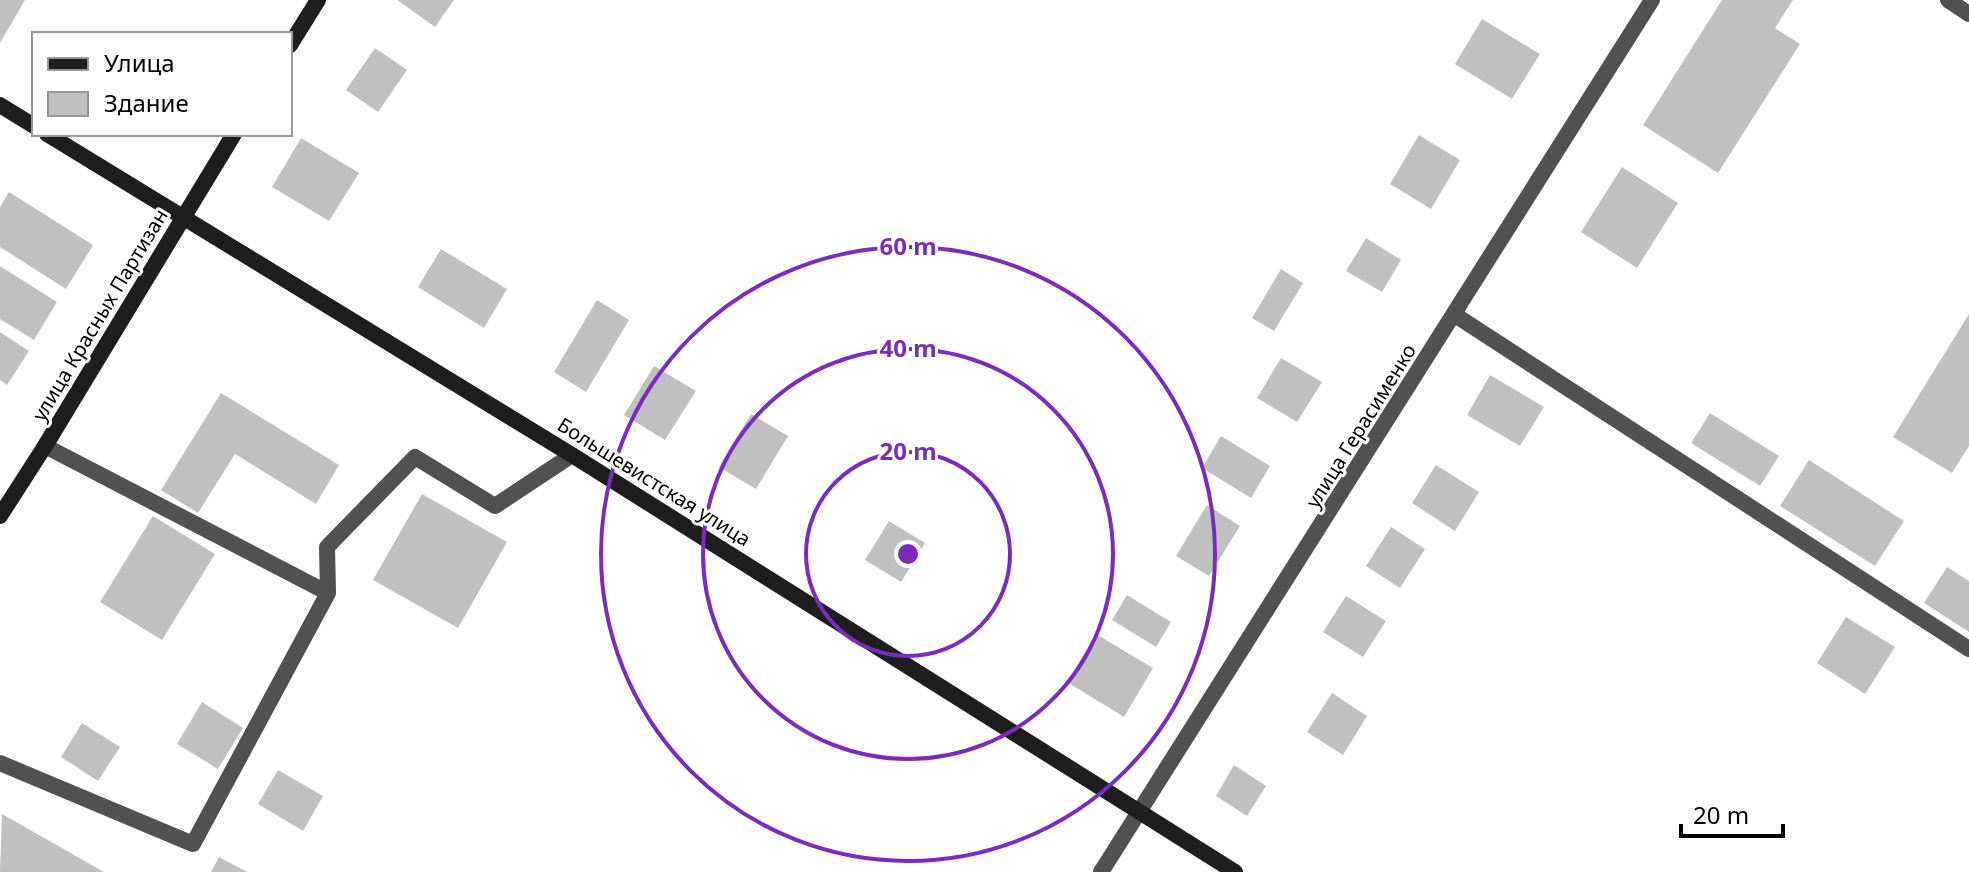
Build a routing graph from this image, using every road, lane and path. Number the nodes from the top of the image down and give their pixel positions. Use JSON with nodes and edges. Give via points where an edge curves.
{"nodes":[{"id":1,"x":318,"y":0,"type":"edge"},
{"id":2,"x":1652,"y":0,"type":"edge"},
{"id":3,"x":1948,"y":0,"type":"edge"},
{"id":4,"x":1969,"y":14,"type":"edge"},
{"id":5,"x":292,"y":42,"type":"edge"},
{"id":6,"x":0,"y":105,"type":"edge"},
{"id":7,"x":32,"y":125,"type":"edge"},
{"id":8,"x":50,"y":136,"type":"edge"},
{"id":9,"x":233,"y":136,"type":"edge"},
{"id":10,"x":182,"y":216,"type":"junction"},
{"id":11,"x":1455,"y":315,"type":"junction"},
{"id":12,"x":45,"y":446,"type":"junction"},
{"id":13,"x":572,"y":455,"type":"junction"},
{"id":14,"x":0,"y":516,"type":"edge"},
{"id":15,"x":328,"y":593,"type":"junction"},
{"id":16,"x":1969,"y":649,"type":"edge"},
{"id":17,"x":0,"y":763,"type":"edge"},
{"id":18,"x":1140,"y":811,"type":"junction"},
{"id":19,"x":1101,"y":872,"type":"edge"},
{"id":20,"x":1235,"y":872,"type":"edge"}],
"edges":[{"from":1,"to":5,"type":"main road"},
{"from":2,"to":11,"type":"street","name":"улица Герасименко"},
{"from":3,"to":4,"type":"street"},
{"from":6,"to":7,"type":"main road"},
{"from":8,"to":10,"type":"main road","name":"Большевистская улица"},
{"from":9,"to":10,"type":"main road","name":"улица Красных Партизан"},
{"from":10,"to":12,"type":"main road","name":"улица Красных Партизан"},
{"from":10,"to":13,"type":"main road","name":"Большевистская улица"},
{"from":11,"to":16,"type":"street"},
{"from":11,"to":18,"type":"street","name":"улица Герасименко"},
{"from":12,"to":14,"type":"main road","name":"улица Красных Партизан"},
{"from":12,"to":15,"type":"street"},
{"from":13,"to":15,"type":"street","via":[[495,506],[415,457],[327,547]]},
{"from":13,"to":18,"type":"main road","name":"Большевистская улица"},
{"from":15,"to":17,"type":"street","via":[[193,844]]},
{"from":18,"to":19,"type":"street","name":"улица Герасименко"},
{"from":18,"to":20,"type":"main road","name":"Большевистская улица"}]}
